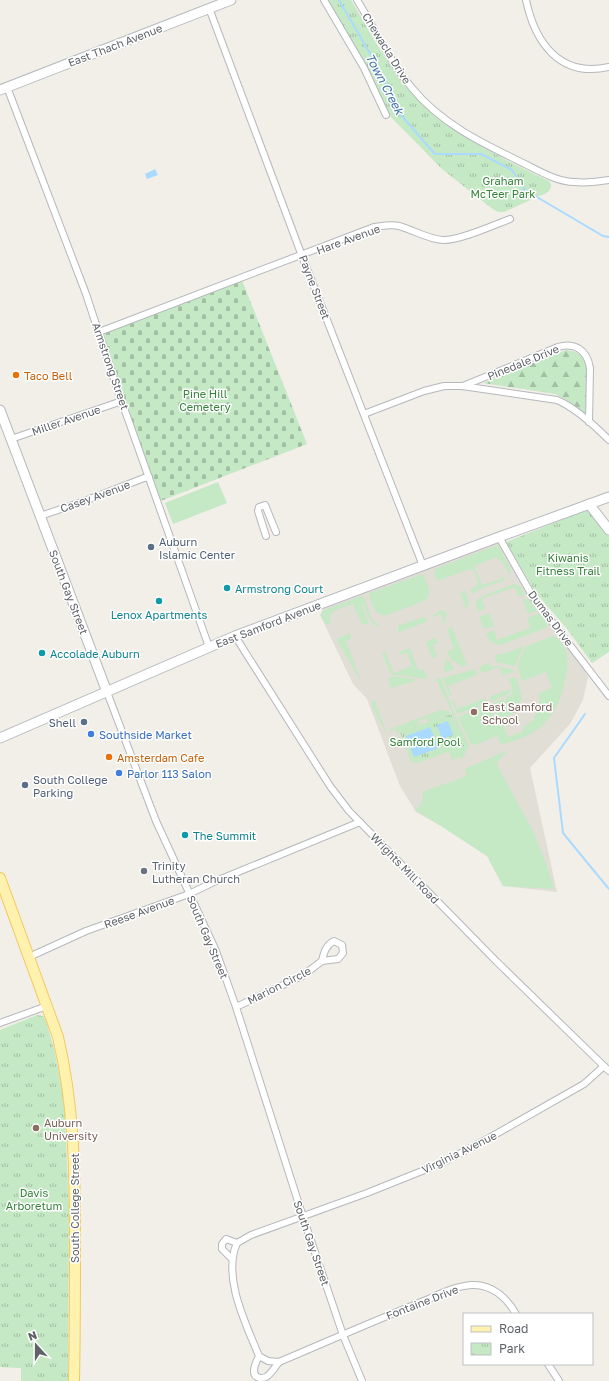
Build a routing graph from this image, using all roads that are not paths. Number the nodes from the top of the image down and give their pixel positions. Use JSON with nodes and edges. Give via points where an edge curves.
{"nodes":[{"id":1,"x":231,"y":0,"type":"edge"},
{"id":2,"x":324,"y":0,"type":"edge"},
{"id":3,"x":357,"y":0,"type":"edge"},
{"id":4,"x":526,"y":0,"type":"edge"},
{"id":5,"x":209,"y":8,"type":"junction"},
{"id":6,"x":609,"y":67,"type":"edge"},
{"id":7,"x":4,"y":89,"type":"edge"},
{"id":8,"x":386,"y":115,"type":"dead end"},
{"id":9,"x":609,"y":180,"type":"edge"},
{"id":10,"x":510,"y":219,"type":"dead end"},
{"id":11,"x":302,"y":256,"type":"junction"},
{"id":12,"x":99,"y":332,"type":"junction"},
{"id":13,"x":462,"y":386,"type":"junction"},
{"id":14,"x":122,"y":400,"type":"junction"},
{"id":15,"x":0,"y":410,"type":"edge"},
{"id":16,"x":364,"y":414,"type":"junction"},
{"id":17,"x":589,"y":422,"type":"junction"},
{"id":18,"x":7,"y":434,"type":"edge"},
{"id":19,"x":609,"y":440,"type":"edge"},
{"id":20,"x":149,"y":477,"type":"junction"},
{"id":21,"x":608,"y":496,"type":"edge"},
{"id":22,"x":589,"y":504,"type":"junction"},
{"id":23,"x":40,"y":516,"type":"junction"},
{"id":24,"x":609,"y":530,"type":"edge"},
{"id":25,"x":276,"y":532,"type":"dead end"},
{"id":26,"x":266,"y":536,"type":"dead end"},
{"id":27,"x":499,"y":537,"type":"junction"},
{"id":28,"x":422,"y":566,"type":"junction"},
{"id":29,"x":235,"y":636,"type":"junction"},
{"id":30,"x":209,"y":647,"type":"junction"},
{"id":31,"x":107,"y":692,"type":"junction"},
{"id":32,"x":609,"y":696,"type":"edge"},
{"id":33,"x":0,"y":738,"type":"edge"},
{"id":34,"x":360,"y":822,"type":"junction"},
{"id":35,"x":0,"y":878,"type":"edge"},
{"id":36,"x":189,"y":894,"type":"junction"},
{"id":37,"x":29,"y":957,"type":"junction"},
{"id":38,"x":322,"y":961,"type":"dead end"},
{"id":39,"x":47,"y":1006,"type":"junction"},
{"id":40,"x":236,"y":1007,"type":"junction"},
{"id":41,"x":0,"y":1023,"type":"edge"},
{"id":42,"x":607,"y":1069,"type":"edge"},
{"id":43,"x":303,"y":1217,"type":"junction"},
{"id":44,"x":237,"y":1243,"type":"junction"},
{"id":45,"x":232,"y":1259,"type":"junction"},
{"id":46,"x":516,"y":1313,"type":"edge"},
{"id":47,"x":343,"y":1335,"type":"junction"},
{"id":48,"x":259,"y":1356,"type":"junction"},
{"id":49,"x":279,"y":1362,"type":"junction"},
{"id":50,"x":549,"y":1365,"type":"edge"},
{"id":51,"x":74,"y":1381,"type":"edge"},
{"id":52,"x":362,"y":1381,"type":"edge"},
{"id":53,"x":559,"y":1381,"type":"edge"}],
"edges":[{"from":1,"to":5,"type":"street","name":"East Thach Avenue"},
{"from":2,"to":8,"type":"street","via":[[354,50]]},
{"from":3,"to":9,"type":"street","name":"Chewacla Drive","via":[[412,88],[451,124],[479,141],[556,178],[572,182]]},
{"from":4,"to":6,"type":"street","via":[[540,40],[551,52],[564,62],[578,67]]},
{"from":5,"to":7,"type":"street","name":"East Thach Avenue"},
{"from":5,"to":11,"type":"street","name":"Payne Street"},
{"from":7,"to":12,"type":"street","name":"Armstrong Street","via":[[30,144]]},
{"from":10,"to":11,"type":"street","name":"Hare Avenue","via":[[458,238],[443,240],[398,226],[374,227]]},
{"from":11,"to":12,"type":"street","name":"Hare Avenue"},
{"from":11,"to":16,"type":"street","name":"Payne Street"},
{"from":12,"to":14,"type":"street","name":"Armstrong Street"},
{"from":13,"to":16,"type":"street","name":"Pinedale Drive","via":[[430,389]]},
{"from":13,"to":17,"type":"street","name":"Pinedale Drive","via":[[557,400],[565,403]]},
{"from":13,"to":17,"type":"street","name":"Pinedale Drive","via":[[558,347],[572,345],[579,348],[589,360]]},
{"from":14,"to":18,"type":"street","name":"Miller Avenue"},
{"from":14,"to":20,"type":"street","name":"Armstrong Street"},
{"from":15,"to":18,"type":"street","name":"South Gay Street"},
{"from":16,"to":28,"type":"street","name":"Payne Street"},
{"from":17,"to":19,"type":"street","name":"Pinedale Drive"},
{"from":18,"to":23,"type":"street","name":"South Gay Street"},
{"from":20,"to":23,"type":"street","name":"Casey Avenue"},
{"from":20,"to":30,"type":"street","name":"Armstrong Street"},
{"from":21,"to":22,"type":"street","name":"East Samford Avenue"},
{"from":22,"to":24,"type":"street"},
{"from":22,"to":27,"type":"street","name":"East Samford Avenue"},
{"from":23,"to":31,"type":"street","name":"South Gay Street"},
{"from":25,"to":26,"type":"street","via":[[265,505],[261,505],[258,511]]},
{"from":27,"to":28,"type":"street","name":"East Samford Avenue"},
{"from":27,"to":32,"type":"street","name":"Dumas Drive","via":[[533,597]]},
{"from":28,"to":29,"type":"street","name":"East Samford Avenue"},
{"from":29,"to":30,"type":"street","name":"East Samford Avenue"},
{"from":29,"to":34,"type":"street","name":"Wrights Mill Road","via":[[330,786]]},
{"from":30,"to":31,"type":"street","name":"East Samford Avenue"},
{"from":31,"to":33,"type":"street","name":"East Samford Avenue"},
{"from":31,"to":36,"type":"street","name":"South Gay Street","via":[[156,821]]},
{"from":34,"to":36,"type":"street","name":"Reese Avenue"},
{"from":34,"to":42,"type":"street","name":"Wrights Mill Road","via":[[497,962]]},
{"from":35,"to":37,"type":"main road","name":"South College Street"},
{"from":36,"to":37,"type":"street","name":"Reese Avenue","via":[[86,932]]},
{"from":36,"to":40,"type":"street","name":"South Gay Street","via":[[216,951]]},
{"from":37,"to":39,"type":"main road","name":"South College Street"},
{"from":38,"to":40,"type":"street","name":"Marion Circle","via":[[302,976]]},
{"from":39,"to":41,"type":"street"},
{"from":39,"to":51,"type":"main road","name":"South College Street","via":[[63,1059],[74,1151]]},
{"from":40,"to":43,"type":"street","name":"South Gay Street"},
{"from":42,"to":43,"type":"street","name":"Virginia Avenue","via":[[442,1163]]},
{"from":43,"to":44,"type":"street","name":"Virginia Avenue","via":[[251,1234]]},
{"from":43,"to":47,"type":"street","name":"South Gay Street"},
{"from":44,"to":45,"type":"street"},
{"from":44,"to":45,"type":"street","name":"Virginia Avenue","via":[[226,1239],[222,1244],[222,1249]]},
{"from":45,"to":48,"type":"street","via":[[239,1306]]},
{"from":46,"to":47,"type":"street","name":"Fontaine Drive","via":[[501,1295],[488,1288],[474,1285],[459,1287]]},
{"from":47,"to":49,"type":"street","name":"Fontaine Drive"},
{"from":47,"to":52,"type":"street","name":"South Gay Street"},
{"from":48,"to":49,"type":"street","via":[[268,1361]]},
{"from":48,"to":49,"type":"street","via":[[254,1368],[258,1377],[267,1377]]},
{"from":50,"to":53,"type":"street"}]}
